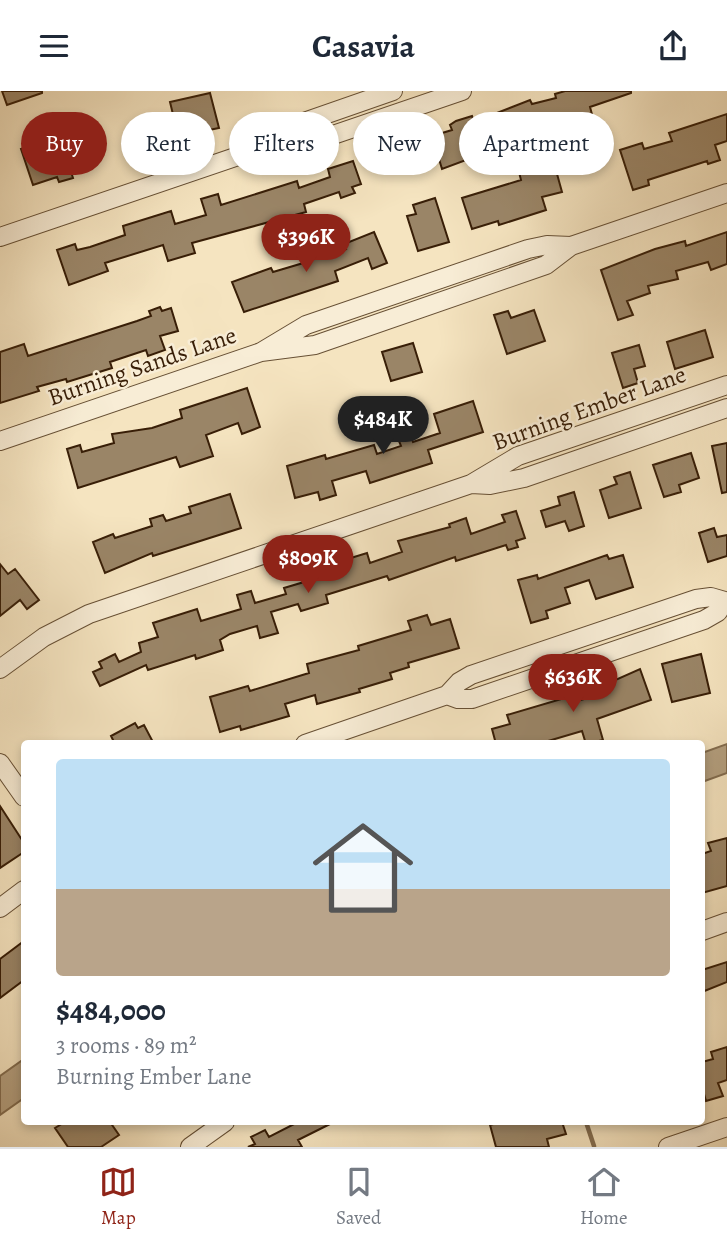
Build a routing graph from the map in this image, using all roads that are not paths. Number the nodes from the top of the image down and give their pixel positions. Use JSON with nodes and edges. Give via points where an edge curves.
{"nodes":[{"id":1,"x":393,"y":91,"type":"edge"},
{"id":2,"x":462,"y":91,"type":"edge"},
{"id":3,"x":331,"y":112,"type":"edge"},
{"id":4,"x":339,"y":133,"type":"edge"},
{"id":5,"x":229,"y":159,"type":"edge"},
{"id":6,"x":727,"y":193,"type":"edge"},
{"id":7,"x":0,"y":237,"type":"edge"},
{"id":8,"x":727,"y":385,"type":"edge"},
{"id":9,"x":727,"y":408,"type":"edge"},
{"id":10,"x":0,"y":441,"type":"edge"},
{"id":11,"x":471,"y":484,"type":"junction"},
{"id":12,"x":726,"y":600,"type":"edge"},
{"id":13,"x":0,"y":669,"type":"edge"},
{"id":14,"x":317,"y":740,"type":"edge"},
{"id":15,"x":0,"y":763,"type":"edge"},
{"id":16,"x":21,"y":793,"type":"edge"},
{"id":17,"x":21,"y":892,"type":"edge"},
{"id":18,"x":0,"y":908,"type":"edge"},
{"id":19,"x":727,"y":922,"type":"edge"},
{"id":20,"x":705,"y":930,"type":"edge"},
{"id":21,"x":221,"y":1125,"type":"edge"},
{"id":22,"x":727,"y":1127,"type":"edge"},
{"id":23,"x":190,"y":1147,"type":"edge"},
{"id":24,"x":668,"y":1147,"type":"edge"}],
"edges":[{"from":1,"to":3,"type":"street"},
{"from":2,"to":4,"type":"street"},
{"from":5,"to":7,"type":"street"},
{"from":6,"to":10,"type":"street","name":"Burning Sands Lane","via":[[570,246],[546,265],[315,345],[261,352]]},
{"from":8,"to":11,"type":"street","name":"Burning Ember Lane","via":[[518,456]]},
{"from":9,"to":11,"type":"street","name":"Burning Ember Lane","via":[[524,478]]},
{"from":11,"to":13,"type":"street","name":"Burning Ember Lane","via":[[89,614],[44,637]]},
{"from":12,"to":14,"type":"street","via":[[713,615],[692,624],[472,699],[447,695]]},
{"from":15,"to":16,"type":"street"},
{"from":17,"to":18,"type":"street"},
{"from":19,"to":20,"type":"street"},
{"from":21,"to":23,"type":"street"},
{"from":22,"to":24,"type":"street"}]}
